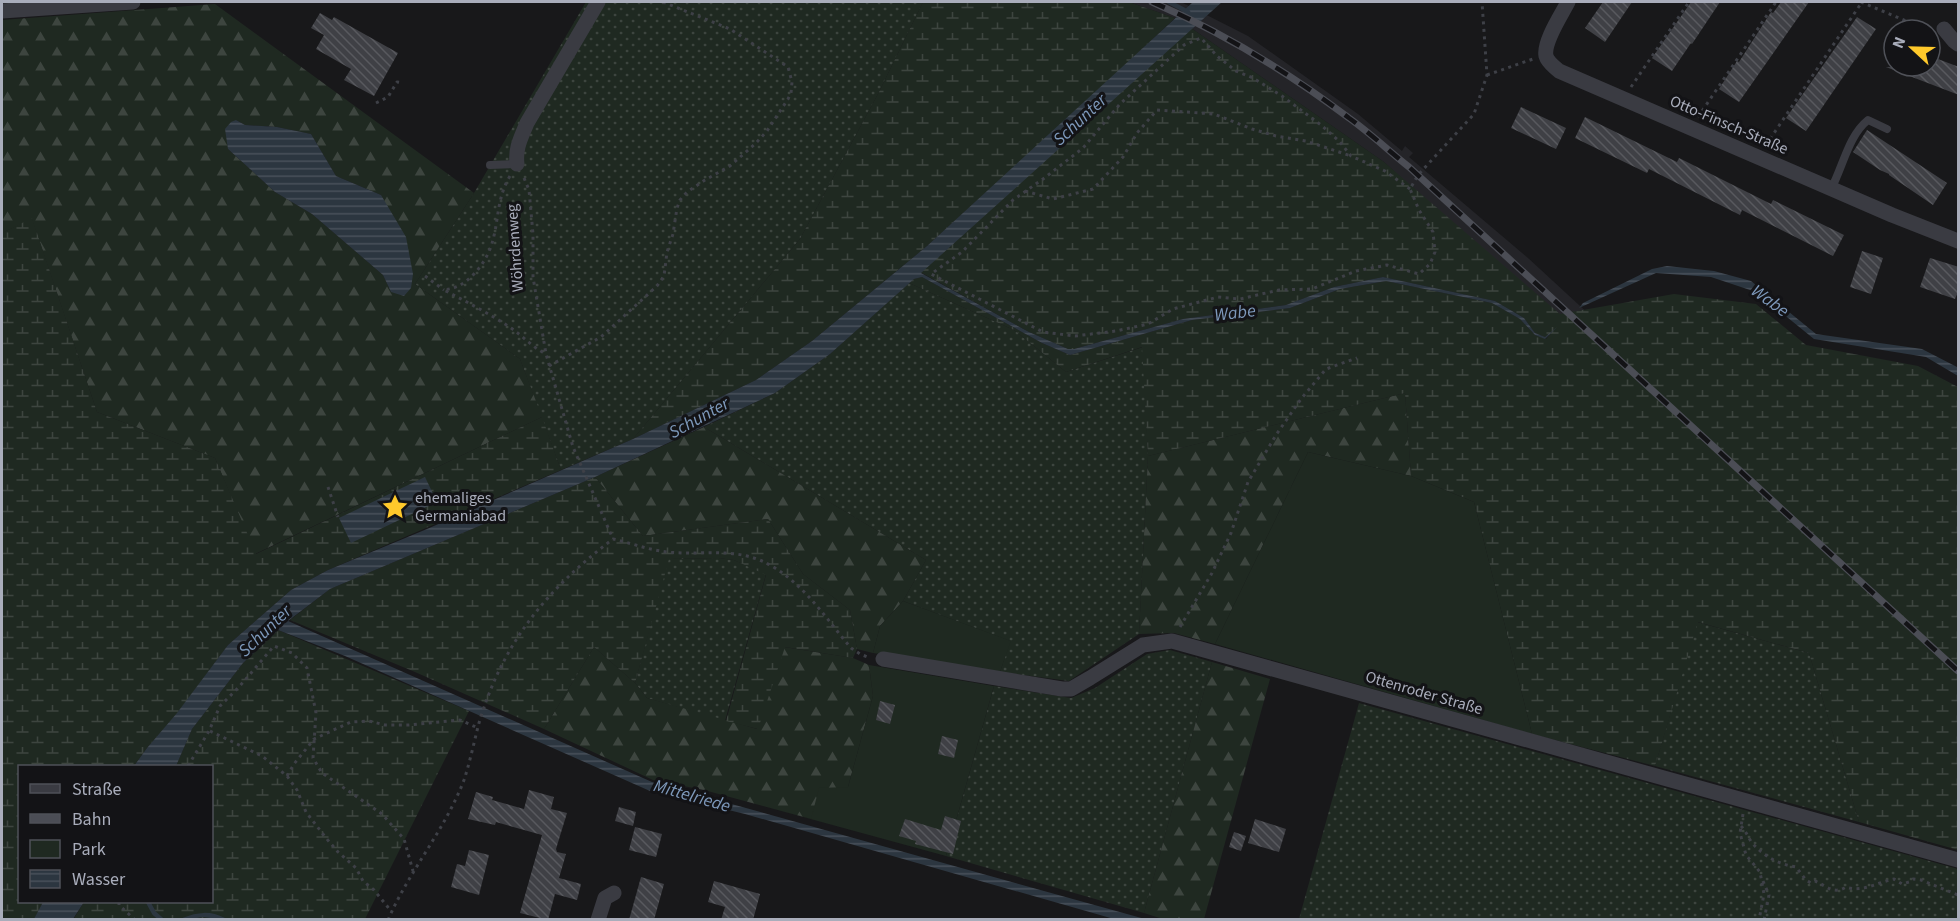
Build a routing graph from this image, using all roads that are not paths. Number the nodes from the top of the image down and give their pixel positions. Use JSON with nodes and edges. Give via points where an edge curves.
{"nodes":[{"id":1,"x":133,"y":2,"type":"edge"},
{"id":2,"x":598,"y":2,"type":"edge"},
{"id":3,"x":1568,"y":2,"type":"edge"},
{"id":4,"x":2,"y":11,"type":"edge"},
{"id":5,"x":1944,"y":29,"type":"road end"},
{"id":6,"x":1959,"y":44,"type":"edge"},
{"id":7,"x":1887,"y":129,"type":"dead end"},
{"id":8,"x":517,"y":164,"type":"joint"},
{"id":9,"x":490,"y":165,"type":"dead end"},
{"id":10,"x":1831,"y":189,"type":"junction"},
{"id":11,"x":1959,"y":241,"type":"edge"},
{"id":12,"x":883,"y":659,"type":"road end"},
{"id":13,"x":1959,"y":860,"type":"edge"},
{"id":14,"x":614,"y":893,"type":"dead end"},
{"id":15,"x":598,"y":920,"type":"edge"}],
"edges":[{"from":1,"to":4,"type":"street"},
{"from":2,"to":8,"type":"street","via":[[527,123],[516,153]]},
{"from":3,"to":10,"type":"street","name":"Otto-Finsch-Straße","via":[[1550,36],[1546,55],[1559,71]]},
{"from":5,"to":6,"type":"street"},
{"from":7,"to":10,"type":"lane","via":[[1868,120],[1862,126]]},
{"from":8,"to":9,"type":"lane"},
{"from":10,"to":11,"type":"street","name":"Otto-Finsch-Straße"},
{"from":12,"to":13,"type":"street","name":"Ottenroder Straße","via":[[1071,689],[1143,645],[1172,641]]},
{"from":14,"to":15,"type":"street","via":[[604,898]]}]}
